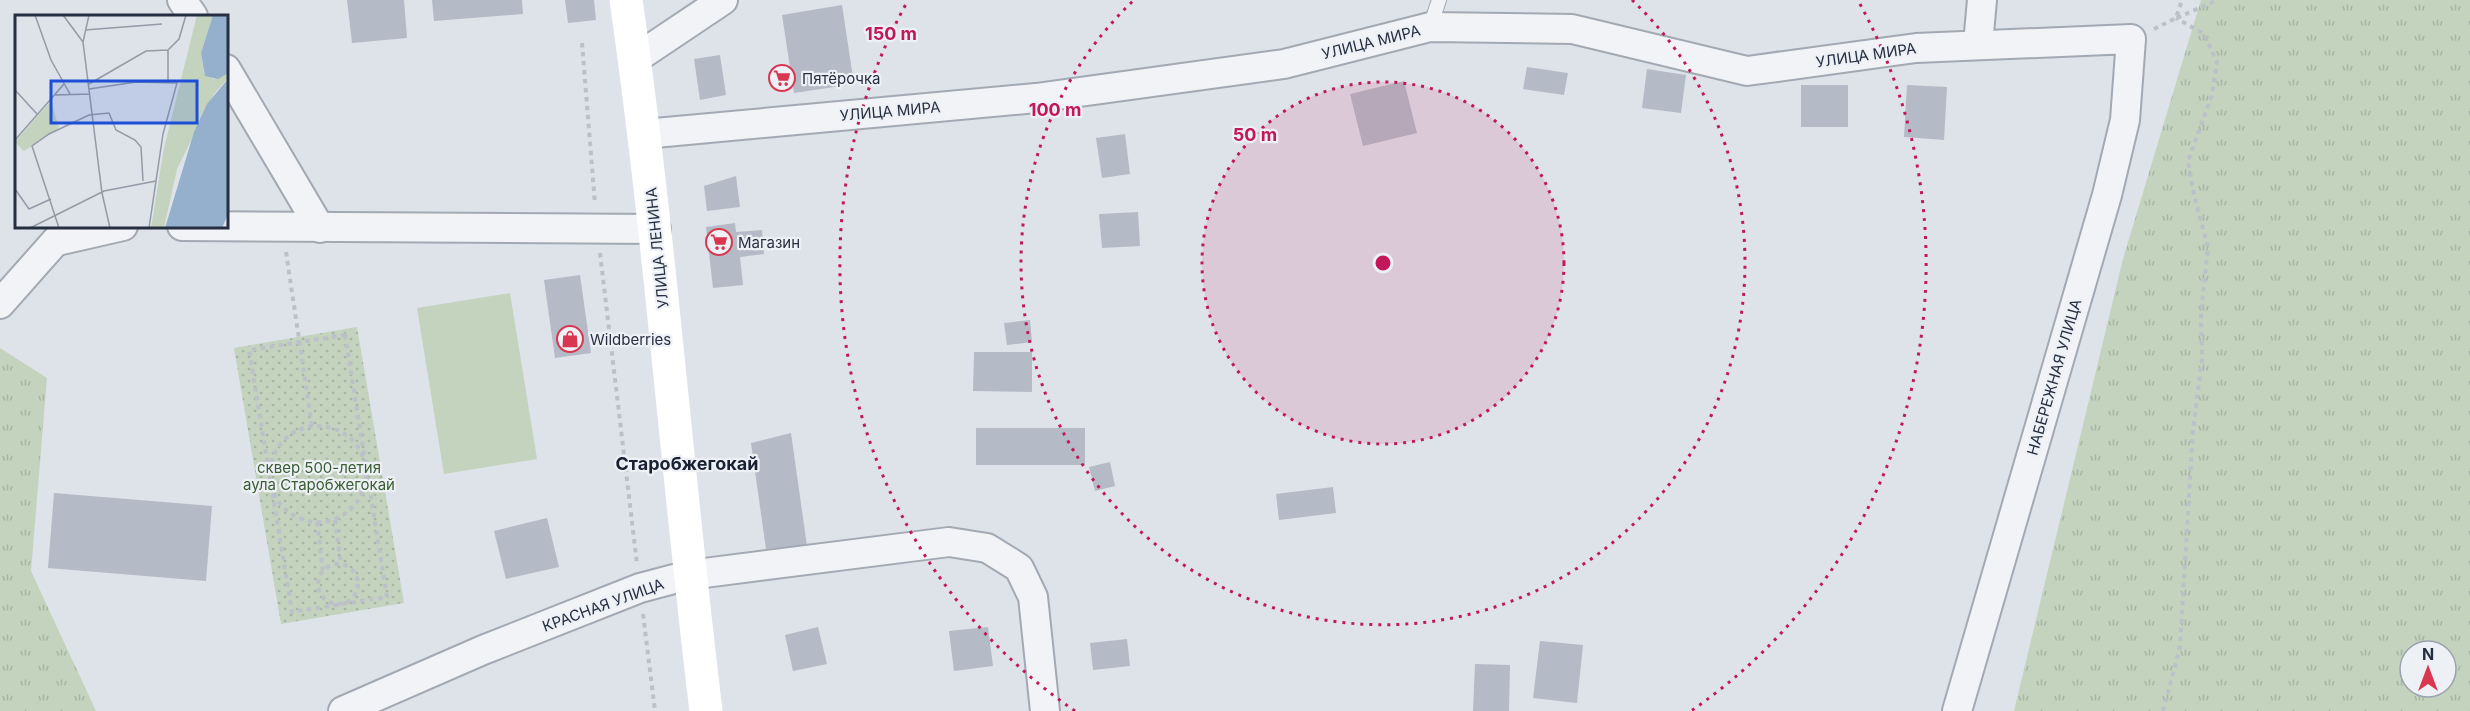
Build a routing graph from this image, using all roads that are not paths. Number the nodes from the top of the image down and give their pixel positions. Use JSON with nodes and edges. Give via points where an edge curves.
{"nodes":[{"id":1,"x":626,"y":0,"type":"edge"},
{"id":2,"x":723,"y":0,"type":"edge"},
{"id":3,"x":1439,"y":0,"type":"edge"},
{"id":4,"x":1982,"y":0,"type":"edge"},
{"id":5,"x":1430,"y":27,"type":"junction"},
{"id":6,"x":2131,"y":39,"type":"joint"},
{"id":7,"x":1978,"y":44,"type":"junction"},
{"id":8,"x":635,"y":59,"type":"junction"},
{"id":9,"x":228,"y":72,"type":"edge"},
{"id":10,"x":644,"y":134,"type":"junction"},
{"id":11,"x":228,"y":227,"type":"edge"},
{"id":12,"x":108,"y":228,"type":"edge"},
{"id":13,"x":320,"y":228,"type":"junction"},
{"id":14,"x":656,"y":229,"type":"junction"},
{"id":15,"x":63,"y":234,"type":"edge"},
{"id":16,"x":0,"y":304,"type":"edge"},
{"id":17,"x":689,"y":575,"type":"junction"},
{"id":18,"x":343,"y":711,"type":"edge"},
{"id":19,"x":706,"y":711,"type":"edge"},
{"id":20,"x":1045,"y":711,"type":"edge"},
{"id":21,"x":1958,"y":711,"type":"edge"}],
"edges":[{"from":1,"to":8,"type":"street","name":"УЛИЦА ЛЕНИНА"},
{"from":2,"to":8,"type":"street"},
{"from":3,"to":5,"type":"lane"},
{"from":4,"to":7,"type":"street"},
{"from":5,"to":7,"type":"street","name":"УЛИЦА МИРА","via":[[1572,29],[1747,71],[1916,48]]},
{"from":5,"to":10,"type":"street","name":"УЛИЦА МИРА","via":[[1284,64],[1036,98]]},
{"from":6,"to":7,"type":"street","name":"УЛИЦА МИРА"},
{"from":6,"to":21,"type":"street","name":"НАБЕРЕЖНАЯ УЛИЦА","via":[[2125,120],[2107,195]]},
{"from":8,"to":10,"type":"street","name":"УЛИЦА ЛЕНИНА"},
{"from":9,"to":13,"type":"street"},
{"from":10,"to":14,"type":"street","name":"УЛИЦА ЛЕНИНА"},
{"from":11,"to":13,"type":"street"},
{"from":12,"to":15,"type":"street"},
{"from":13,"to":14,"type":"street"},
{"from":14,"to":17,"type":"street","name":"УЛИЦА ЛЕНИНА"},
{"from":15,"to":16,"type":"street"},
{"from":17,"to":18,"type":"street","name":"КРАСНАЯ УЛИЦА","via":[[640,588]]},
{"from":17,"to":19,"type":"street","name":"УЛИЦА ЛЕНИНА"},
{"from":17,"to":20,"type":"street","name":"КРАСНАЯ УЛИЦА","via":[[948,542],[987,548],[1019,568],[1033,597]]}]}
